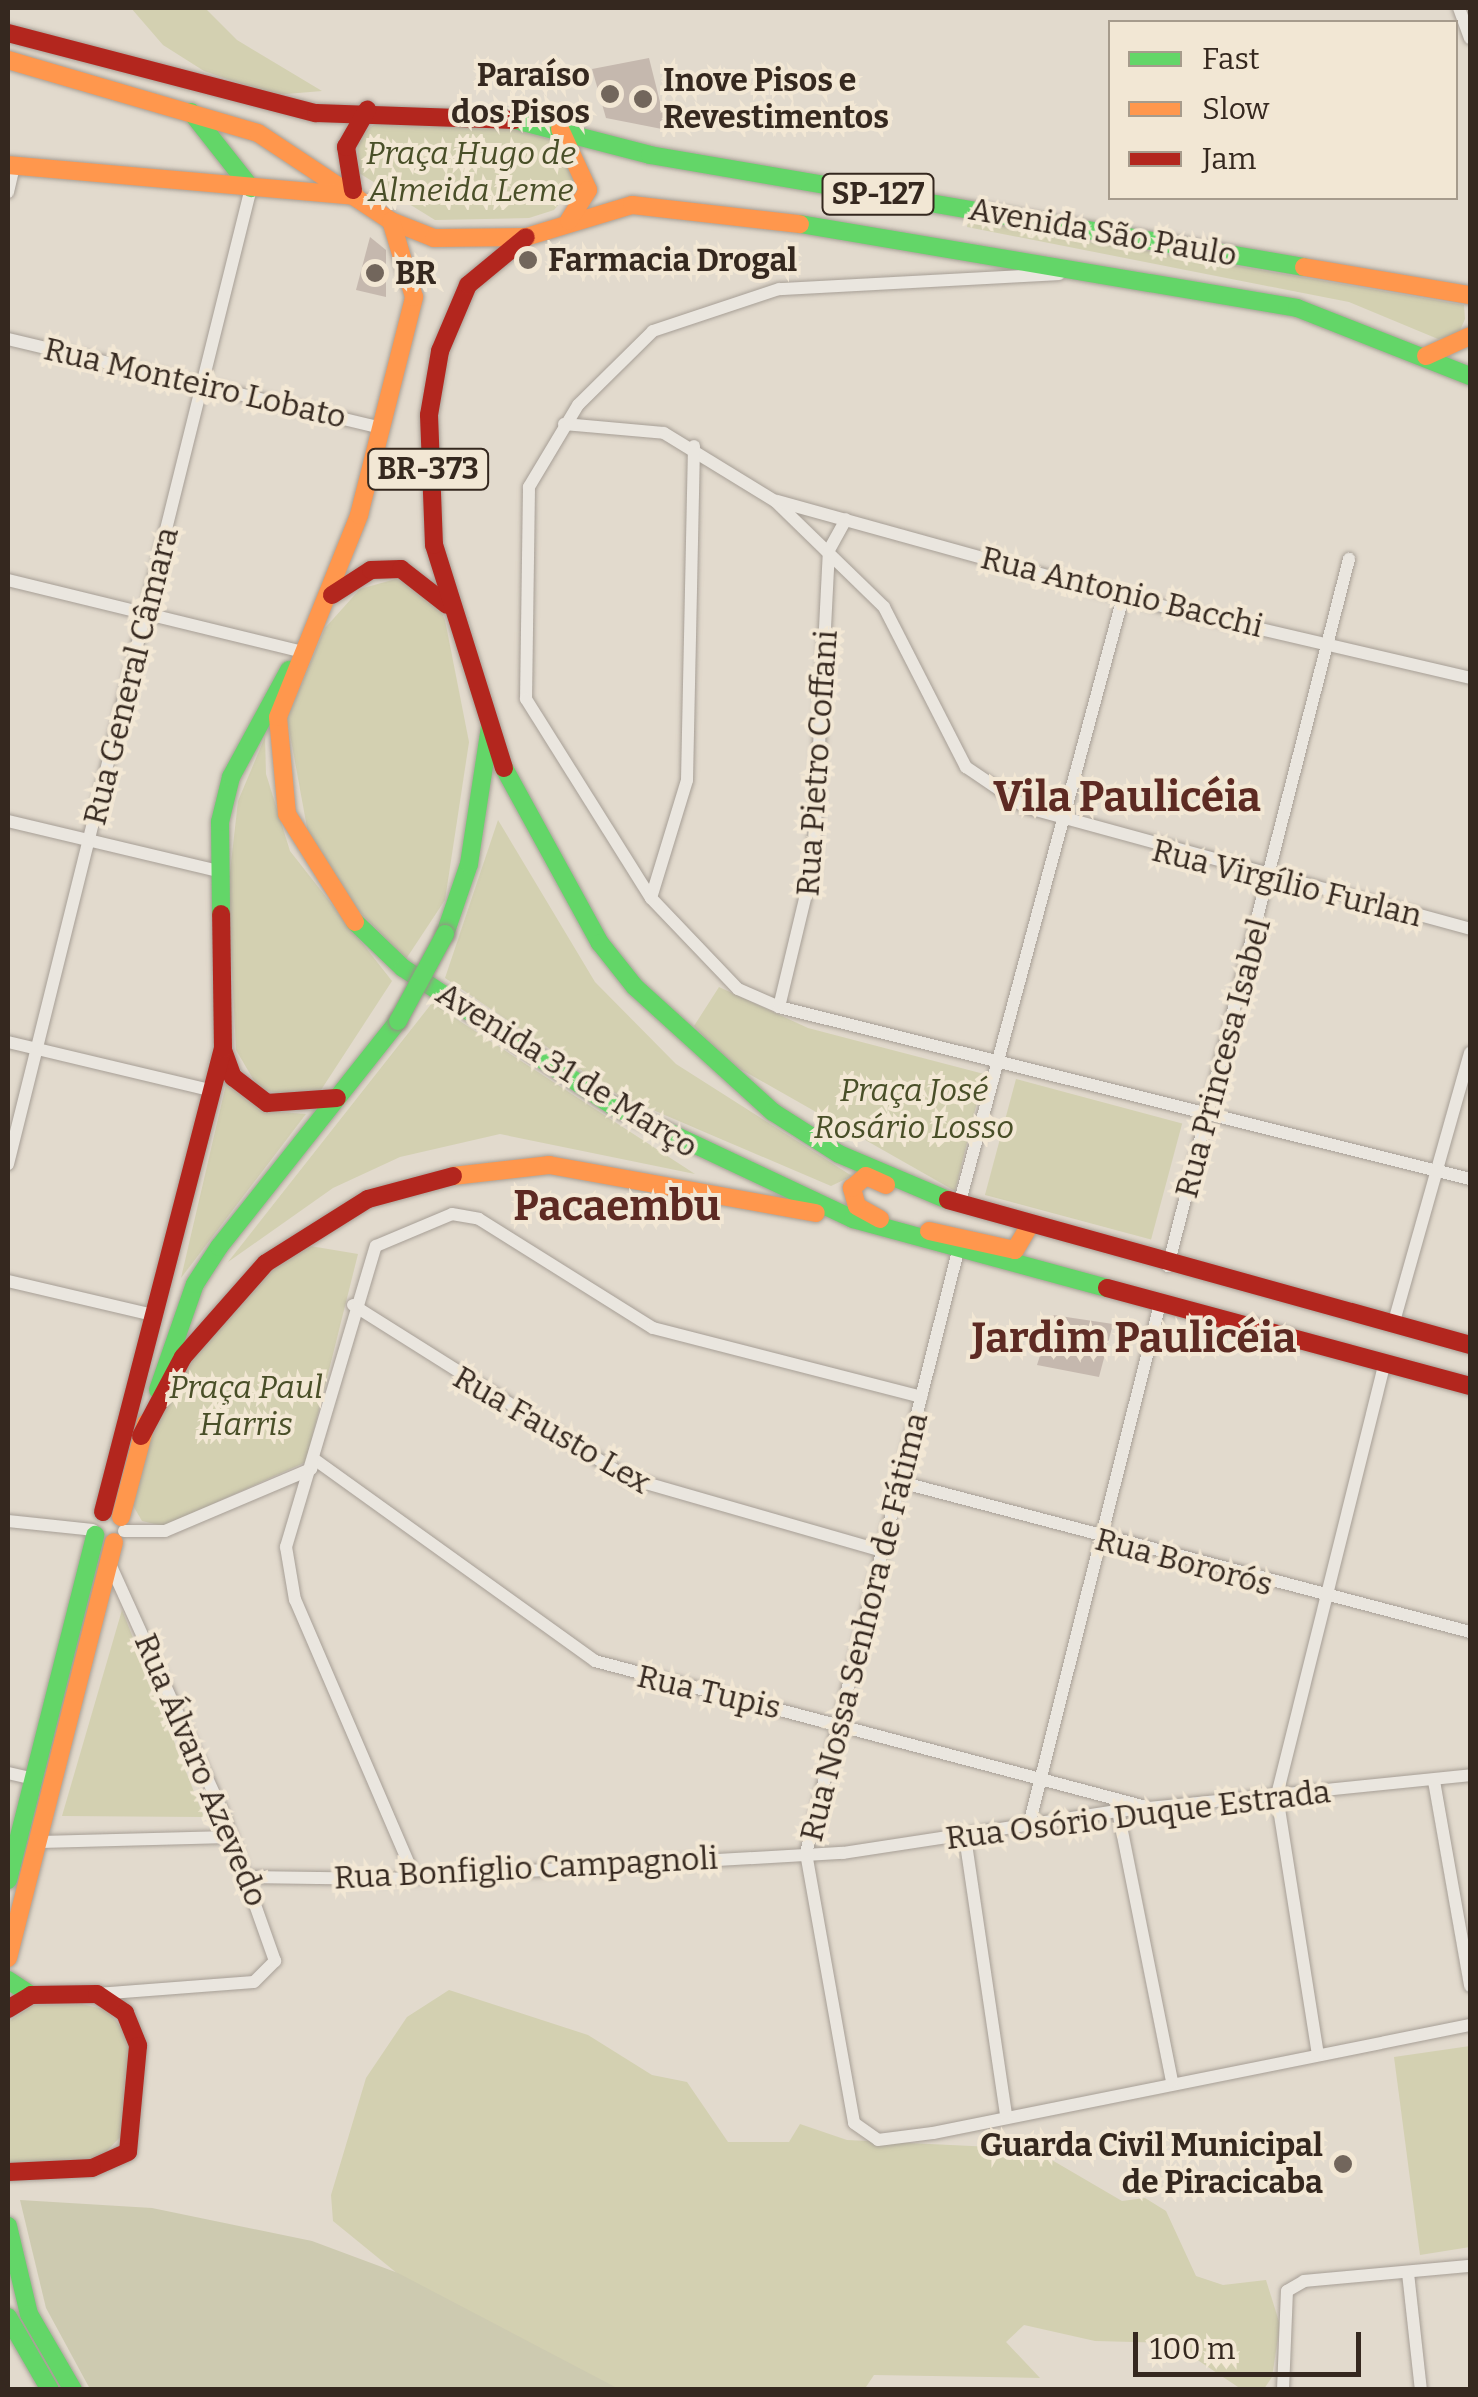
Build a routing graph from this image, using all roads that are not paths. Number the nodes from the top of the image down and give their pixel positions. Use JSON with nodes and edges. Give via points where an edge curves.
{"nodes":[{"id":1,"x":1459,"y":8,"type":"edge"},
{"id":2,"x":8,"y":33,"type":"edge"},
{"id":3,"x":1470,"y":37,"type":"edge"},
{"id":4,"x":8,"y":60,"type":"edge"},
{"id":5,"x":367,"y":110,"type":"junction"},
{"id":6,"x":191,"y":112,"type":"junction"},
{"id":7,"x":560,"y":129,"type":"junction"},
{"id":8,"x":11,"y":165,"type":"edge"},
{"id":9,"x":251,"y":188,"type":"junction"},
{"id":10,"x":8,"y":192,"type":"edge"},
{"id":11,"x":357,"y":195,"type":"junction"},
{"id":12,"x":391,"y":221,"type":"junction"},
{"id":13,"x":569,"y":221,"type":"junction"},
{"id":14,"x":526,"y":237,"type":"junction"},
{"id":15,"x":1106,"y":274,"type":"junction"},
{"id":16,"x":1470,"y":295,"type":"edge"},
{"id":17,"x":1470,"y":336,"type":"edge"},
{"id":18,"x":8,"y":339,"type":"edge"},
{"id":19,"x":1426,"y":356,"type":"junction"},
{"id":20,"x":1470,"y":376,"type":"edge"},
{"id":21,"x":204,"y":386,"type":"junction"},
{"id":22,"x":564,"y":424,"type":"junction"},
{"id":23,"x":382,"y":428,"type":"junction"},
{"id":24,"x":694,"y":446,"type":"junction"},
{"id":25,"x":775,"y":501,"type":"junction"},
{"id":26,"x":846,"y":519,"type":"junction"},
{"id":27,"x":829,"y":550,"type":"junction"},
{"id":28,"x":1349,"y":559,"type":"dead end"},
{"id":29,"x":8,"y":580,"type":"edge"},
{"id":30,"x":330,"y":596,"type":"junction"},
{"id":31,"x":1123,"y":597,"type":"junction"},
{"id":32,"x":449,"y":608,"type":"junction"},
{"id":33,"x":146,"y":615,"type":"junction"},
{"id":34,"x":1333,"y":643,"type":"junction"},
{"id":35,"x":297,"y":656,"type":"junction"},
{"id":36,"x":1470,"y":678,"type":"edge"},
{"id":37,"x":490,"y":726,"type":"junction"},
{"id":38,"x":8,"y":821,"type":"edge"},
{"id":39,"x":1064,"y":825,"type":"junction"},
{"id":40,"x":90,"y":841,"type":"junction"},
{"id":41,"x":218,"y":871,"type":"junction"},
{"id":42,"x":1270,"y":880,"type":"junction"},
{"id":43,"x":651,"y":898,"type":"junction"},
{"id":44,"x":1470,"y":929,"type":"edge"},
{"id":45,"x":779,"y":1007,"type":"junction"},
{"id":46,"x":8,"y":1042,"type":"edge"},
{"id":47,"x":37,"y":1049,"type":"junction"},
{"id":48,"x":223,"y":1050,"type":"junction"},
{"id":49,"x":1470,"y":1054,"type":"edge"},
{"id":50,"x":999,"y":1062,"type":"junction"},
{"id":51,"x":213,"y":1091,"type":"junction"},
{"id":52,"x":338,"y":1098,"type":"junction"},
{"id":53,"x":1210,"y":1114,"type":"junction"},
{"id":54,"x":8,"y":1164,"type":"edge"},
{"id":55,"x":1439,"y":1171,"type":"junction"},
{"id":56,"x":1470,"y":1179,"type":"edge"},
{"id":57,"x":959,"y":1205,"type":"junction"},
{"id":58,"x":852,"y":1219,"type":"junction"},
{"id":59,"x":886,"y":1222,"type":"junction"},
{"id":60,"x":1028,"y":1228,"type":"junction"},
{"id":61,"x":908,"y":1230,"type":"junction"},
{"id":62,"x":958,"y":1251,"type":"junction"},
{"id":63,"x":1168,"y":1266,"type":"junction"},
{"id":64,"x":8,"y":1281,"type":"edge"},
{"id":65,"x":353,"y":1305,"type":"junction"},
{"id":66,"x":1159,"y":1308,"type":"junction"},
{"id":67,"x":154,"y":1315,"type":"junction"},
{"id":68,"x":1393,"y":1325,"type":"junction"},
{"id":69,"x":1470,"y":1345,"type":"edge"},
{"id":70,"x":1384,"y":1366,"type":"junction"},
{"id":71,"x":1470,"y":1386,"type":"edge"},
{"id":72,"x":921,"y":1397,"type":"junction"},
{"id":73,"x":142,"y":1436,"type":"junction"},
{"id":74,"x":312,"y":1464,"type":"junction"},
{"id":75,"x":900,"y":1482,"type":"junction"},
{"id":76,"x":8,"y":1521,"type":"edge"},
{"id":77,"x":116,"y":1526,"type":"junction"},
{"id":78,"x":94,"y":1533,"type":"junction"},
{"id":79,"x":1100,"y":1541,"type":"junction"},
{"id":80,"x":882,"y":1551,"type":"junction"},
{"id":81,"x":110,"y":1564,"type":"junction"},
{"id":82,"x":1328,"y":1600,"type":"junction"},
{"id":83,"x":1470,"y":1632,"type":"edge"},
{"id":84,"x":839,"y":1721,"type":"junction"},
{"id":85,"x":8,"y":1773,"type":"edge"},
{"id":86,"x":1038,"y":1774,"type":"junction"},
{"id":87,"x":1470,"y":1775,"type":"edge"},
{"id":88,"x":33,"y":1779,"type":"junction"},
{"id":89,"x":1434,"y":1781,"type":"junction"},
{"id":90,"x":1277,"y":1794,"type":"junction"},
{"id":91,"x":1158,"y":1810,"type":"junction"},
{"id":92,"x":1118,"y":1811,"type":"junction"},
{"id":93,"x":1029,"y":1826,"type":"junction"},
{"id":94,"x":232,"y":1837,"type":"junction"},
{"id":95,"x":965,"y":1837,"type":"junction"},
{"id":96,"x":37,"y":1842,"type":"junction"},
{"id":97,"x":806,"y":1853,"type":"junction"},
{"id":98,"x":247,"y":1877,"type":"junction"},
{"id":99,"x":415,"y":1878,"type":"junction"},
{"id":100,"x":8,"y":1880,"type":"edge"},
{"id":101,"x":8,"y":1958,"type":"edge"},
{"id":102,"x":8,"y":1980,"type":"edge"},
{"id":103,"x":1470,"y":1986,"type":"edge"},
{"id":104,"x":97,"y":1994,"type":"junction"},
{"id":105,"x":32,"y":1995,"type":"junction"},
{"id":106,"x":8,"y":2009,"type":"edge"},
{"id":107,"x":1470,"y":2026,"type":"edge"},
{"id":108,"x":1318,"y":2055,"type":"junction"},
{"id":109,"x":1172,"y":2082,"type":"junction"},
{"id":110,"x":1006,"y":2116,"type":"junction"},
{"id":111,"x":8,"y":2172,"type":"edge"},
{"id":112,"x":8,"y":2226,"type":"edge"},
{"id":113,"x":1470,"y":2266,"type":"edge"},
{"id":114,"x":1408,"y":2274,"type":"junction"},
{"id":115,"x":8,"y":2317,"type":"edge"},
{"id":116,"x":50,"y":2390,"type":"edge"},
{"id":117,"x":73,"y":2390,"type":"edge"},
{"id":118,"x":1283,"y":2390,"type":"edge"},
{"id":119,"x":1421,"y":2390,"type":"edge"}],
"edges":[{"from":1,"to":3,"type":"street"},
{"from":2,"to":5,"type":"main road","number":"SP-127","via":[[316,113]]},
{"from":4,"to":6,"type":"main road","number":"SP-127"},
{"from":5,"to":7,"type":"main road","number":"SP-127","via":[[487,113]]},
{"from":5,"to":11,"type":"main road","via":[[346,146]]},
{"from":6,"to":9,"type":"main road"},
{"from":6,"to":11,"type":"main road","number":"SP-127","via":[[304,155]]},
{"from":7,"to":13,"type":"main road","via":[[588,190]]},
{"from":7,"to":16,"type":"main road","name":"Avenida São Paulo","number":"SP-127","via":[[650,155]]},
{"from":8,"to":9,"type":"main road"},
{"from":8,"to":10,"type":"street"},
{"from":9,"to":11,"type":"main road"},
{"from":9,"to":21,"type":"street","name":"Rua General Câmara"},
{"from":11,"to":12,"type":"main road","number":"SP-127"},
{"from":12,"to":14,"type":"main road","number":"SP-127","via":[[464,241]]},
{"from":12,"to":23,"type":"main road","number":"BR-373","via":[[414,297]]},
{"from":13,"to":14,"type":"main road","number":"SP-127"},
{"from":13,"to":15,"type":"main road","name":"Avenida São Paulo","number":"SP-127","via":[[656,208]]},
{"from":14,"to":32,"type":"main road","number":"BR-373","via":[[468,285],[440,351],[428,482]]},
{"from":15,"to":19,"type":"main road","name":"Avenida São Paulo","number":"SP-127","via":[[1334,317]]},
{"from":15,"to":22,"type":"street","via":[[929,275],[779,289],[653,331]]},
{"from":17,"to":19,"type":"main road"},
{"from":18,"to":21,"type":"street","name":"Rua Monteiro Lobato"},
{"from":19,"to":20,"type":"main road","name":"Avenida São Paulo","number":"SP-127"},
{"from":21,"to":23,"type":"street","name":"Rua Monteiro Lobato"},
{"from":21,"to":33,"type":"street","name":"Rua General Câmara"},
{"from":22,"to":24,"type":"street","name":"Rua Virgílio Furlan","via":[[640,426]]},
{"from":22,"to":43,"type":"street","via":[[530,487],[523,526],[526,699]]},
{"from":23,"to":30,"type":"main road","number":"BR-373"},
{"from":24,"to":25,"type":"street","name":"Rua Virgílio Furlan"},
{"from":24,"to":43,"type":"street","via":[[687,780]]},
{"from":25,"to":26,"type":"street","name":"Rua Antonio Bacchi"},
{"from":25,"to":27,"type":"street","name":"Rua Virgílio Furlan"},
{"from":26,"to":27,"type":"street","name":"Rua Pietro Coffani"},
{"from":26,"to":31,"type":"street","name":"Rua Antonio Bacchi"},
{"from":27,"to":39,"type":"street","name":"Rua Virgílio Furlan","via":[[911,646],[966,768]]},
{"from":27,"to":45,"type":"street","name":"Rua Pietro Coffani","via":[[813,865]]},
{"from":28,"to":34,"type":"street","name":"Rua Princesa Isabel"},
{"from":29,"to":33,"type":"street"},
{"from":30,"to":32,"type":"main road","via":[[371,570],[401,568]]},
{"from":30,"to":35,"type":"main road","number":"BR-373"},
{"from":31,"to":34,"type":"street","name":"Rua Antonio Bacchi"},
{"from":31,"to":39,"type":"street"},
{"from":32,"to":37,"type":"main road","number":"BR-373"},
{"from":33,"to":35,"type":"street"},
{"from":33,"to":40,"type":"street","name":"Rua General Câmara"},
{"from":34,"to":36,"type":"street","name":"Rua Antonio Bacchi"},
{"from":34,"to":42,"type":"street","name":"Rua Princesa Isabel"},
{"from":35,"to":41,"type":"main road","via":[[231,777]]},
{"from":35,"to":58,"type":"main road","name":"Avenida 31 de Março","number":"BR-373","via":[[278,717],[287,814],[340,906],[381,948],[616,1107]]},
{"from":37,"to":52,"type":"main road","bridge":true,"via":[[469,864],[446,934],[398,1021]]},
{"from":37,"to":57,"type":"main road","number":"BR-373","via":[[533,831],[600,943],[677,1032],[840,1154]]},
{"from":38,"to":40,"type":"street"},
{"from":39,"to":42,"type":"street","name":"Rua Virgílio Furlan"},
{"from":39,"to":50,"type":"street"},
{"from":40,"to":41,"type":"street"},
{"from":40,"to":47,"type":"street","name":"Rua General Câmara"},
{"from":41,"to":48,"type":"main road"},
{"from":42,"to":44,"type":"street","name":"Rua Virgílio Furlan"},
{"from":42,"to":53,"type":"street","name":"Rua Princesa Isabel"},
{"from":43,"to":45,"type":"street","via":[[708,966]]},
{"from":45,"to":50,"type":"street"},
{"from":46,"to":47,"type":"street"},
{"from":47,"to":51,"type":"street"},
{"from":47,"to":54,"type":"street","name":"Rua General Câmara"},
{"from":48,"to":51,"type":"main road"},
{"from":48,"to":52,"type":"main road","via":[[233,1077],[267,1102]]},
{"from":49,"to":55,"type":"street"},
{"from":50,"to":53,"type":"street"},
{"from":50,"to":57,"type":"street"},
{"from":51,"to":67,"type":"main road"},
{"from":52,"to":73,"type":"main road","via":[[195,1284]]},
{"from":53,"to":55,"type":"street"},
{"from":53,"to":63,"type":"street","name":"Rua Princesa Isabel"},
{"from":55,"to":56,"type":"street"},
{"from":55,"to":68,"type":"street"},
{"from":57,"to":59,"type":"main road","via":[[928,1204],[866,1176],[852,1188],[857,1206]]},
{"from":57,"to":60,"type":"main road","number":"BR-373"},
{"from":58,"to":59,"type":"main road","name":"Avenida 31 de Março","number":"BR-373"},
{"from":58,"to":73,"type":"main road","via":[[550,1165],[426,1179],[368,1199],[266,1263],[183,1357]]},
{"from":59,"to":61,"type":"main road","name":"Avenida 31 de Março","number":"BR-373"},
{"from":60,"to":61,"type":"main road","via":[[1015,1250]]},
{"from":60,"to":63,"type":"main road","number":"BR-373"},
{"from":61,"to":62,"type":"main road","name":"Avenida 31 de Março","number":"BR-373"},
{"from":62,"to":66,"type":"main road","name":"Avenida 31 de Março","number":"BR-373"},
{"from":62,"to":72,"type":"street","name":"Rua Nossa Senhora de Fátima"},
{"from":63,"to":68,"type":"main road","number":"BR-373"},
{"from":64,"to":67,"type":"street"},
{"from":65,"to":72,"type":"street","via":[[376,1246],[452,1214],[479,1219],[654,1328]]},
{"from":65,"to":74,"type":"street"},
{"from":65,"to":80,"type":"street","name":"Rua Fausto Lex","via":[[628,1478]]},
{"from":66,"to":70,"type":"main road","name":"Avenida 31 de Março","number":"BR-373"},
{"from":66,"to":79,"type":"street"},
{"from":67,"to":77,"type":"main road"},
{"from":68,"to":69,"type":"main road","number":"BR-373"},
{"from":70,"to":71,"type":"main road","name":"Avenida 31 de Março","number":"BR-373"},
{"from":70,"to":82,"type":"street"},
{"from":72,"to":75,"type":"street","name":"Rua Nossa Senhora de Fátima"},
{"from":73,"to":77,"type":"main road"},
{"from":74,"to":77,"type":"street","via":[[164,1531]]},
{"from":74,"to":84,"type":"street","name":"Rua Tupis","via":[[595,1661]]},
{"from":74,"to":99,"type":"street","via":[[286,1547],[295,1600]]},
{"from":75,"to":79,"type":"street","name":"Rua Bororós"},
{"from":75,"to":80,"type":"street","name":"Rua Nossa Senhora de Fátima"},
{"from":76,"to":78,"type":"street"},
{"from":77,"to":78,"type":"main road"},
{"from":77,"to":81,"type":"main road"},
{"from":78,"to":88,"type":"main road"},
{"from":79,"to":82,"type":"street","name":"Rua Bororós"},
{"from":79,"to":86,"type":"street"},
{"from":80,"to":84,"type":"street","name":"Rua Nossa Senhora de Fátima"},
{"from":81,"to":94,"type":"street","name":"Rua Álvaro Azevedo"},
{"from":81,"to":96,"type":"main road"},
{"from":82,"to":83,"type":"street","name":"Rua Bororós"},
{"from":82,"to":90,"type":"street"},
{"from":84,"to":86,"type":"street","name":"Rua Tupis"},
{"from":84,"to":97,"type":"street","name":"Rua Nossa Senhora de Fátima"},
{"from":85,"to":88,"type":"street"},
{"from":86,"to":91,"type":"street","name":"Rua Tupis"},
{"from":86,"to":93,"type":"street"},
{"from":87,"to":89,"type":"street","name":"Rua Osório Duque Estrada"},
{"from":88,"to":100,"type":"main road"},
{"from":89,"to":90,"type":"street","name":"Rua Osório Duque Estrada"},
{"from":89,"to":103,"type":"street"},
{"from":90,"to":91,"type":"street","name":"Rua Osório Duque Estrada"},
{"from":90,"to":108,"type":"street"},
{"from":91,"to":92,"type":"street","name":"Rua Osório Duque Estrada"},
{"from":92,"to":93,"type":"street","name":"Rua Osório Duque Estrada"},
{"from":92,"to":109,"type":"street"},
{"from":93,"to":95,"type":"street","name":"Rua Osório Duque Estrada"},
{"from":94,"to":96,"type":"street"},
{"from":94,"to":98,"type":"street","name":"Rua Álvaro Azevedo"},
{"from":95,"to":97,"type":"street","name":"Rua Osório Duque Estrada"},
{"from":95,"to":110,"type":"street"},
{"from":96,"to":101,"type":"main road"},
{"from":97,"to":99,"type":"street","name":"Rua Bonfiglio Campagnoli"},
{"from":97,"to":110,"type":"street","name":"Rua Nossa Senhora de Fátima","via":[[854,2123],[878,2140]]},
{"from":98,"to":99,"type":"street","name":"Rua Bonfiglio Campagnoli"},
{"from":98,"to":104,"type":"street","name":"Rua Álvaro Azevedo","via":[[274,1950],[261,1976]]},
{"from":102,"to":105,"type":"main road"},
{"from":104,"to":105,"type":"main road"},
{"from":104,"to":111,"type":"main road","via":[[124,2013],[138,2046],[128,2152],[92,2168]]},
{"from":105,"to":106,"type":"main road"},
{"from":107,"to":108,"type":"street"},
{"from":108,"to":109,"type":"street"},
{"from":109,"to":110,"type":"street"},
{"from":112,"to":117,"type":"main road","via":[[29,2314]]},
{"from":113,"to":114,"type":"street"},
{"from":114,"to":118,"type":"street","via":[[1304,2281],[1281,2304]]},
{"from":114,"to":119,"type":"street"},
{"from":115,"to":116,"type":"main road"}]}
